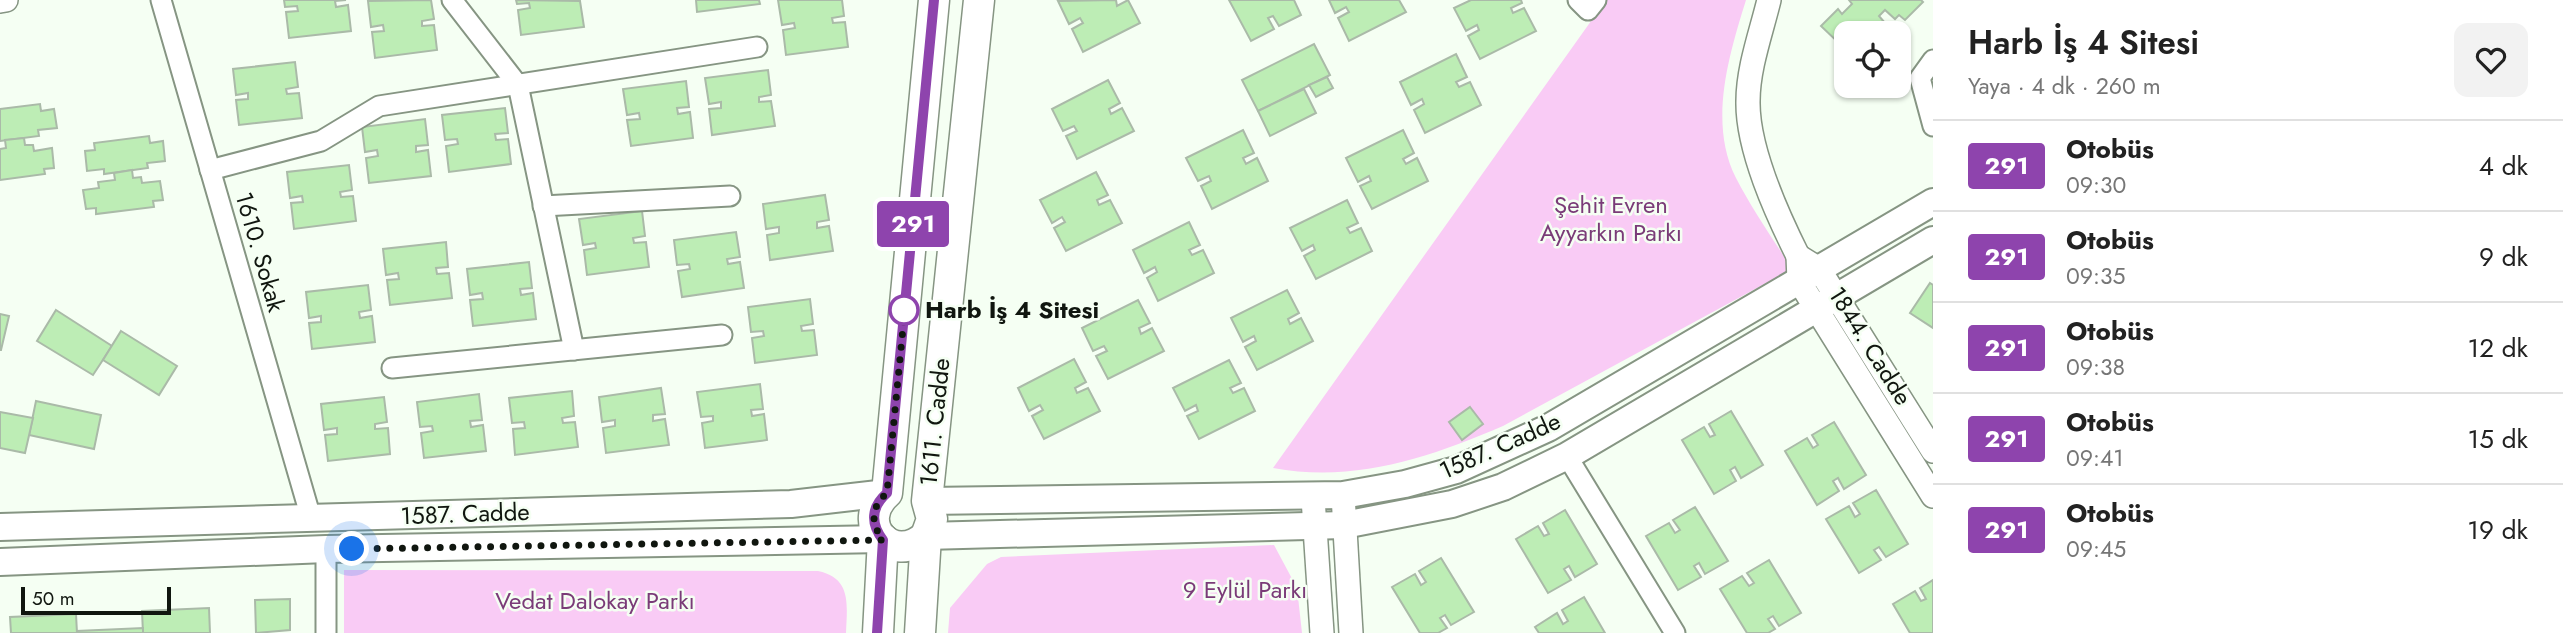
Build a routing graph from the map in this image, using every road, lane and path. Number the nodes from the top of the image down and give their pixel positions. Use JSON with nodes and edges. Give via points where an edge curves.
{"nodes":[{"id":1,"x":6,"y":0,"type":"edge"},
{"id":2,"x":161,"y":0,"type":"edge"},
{"id":3,"x":452,"y":0,"type":"edge"},
{"id":4,"x":934,"y":0,"type":"edge"},
{"id":5,"x":979,"y":0,"type":"edge"},
{"id":6,"x":1769,"y":0,"type":"edge"},
{"id":7,"x":0,"y":1,"type":"edge"},
{"id":8,"x":757,"y":47,"type":"dead end"},
{"id":9,"x":1933,"y":60,"type":"edge"},
{"id":10,"x":518,"y":85,"type":"junction"},
{"id":11,"x":1933,"y":126,"type":"edge"},
{"id":12,"x":210,"y":170,"type":"junction"},
{"id":13,"x":730,"y":196,"type":"dead end"},
{"id":14,"x":1933,"y":202,"type":"edge"},
{"id":15,"x":543,"y":206,"type":"junction"},
{"id":16,"x":1933,"y":240,"type":"edge"},
{"id":17,"x":1805,"y":269,"type":"junction"},
{"id":18,"x":1826,"y":303,"type":"junction"},
{"id":19,"x":722,"y":335,"type":"dead end"},
{"id":20,"x":574,"y":350,"type":"junction"},
{"id":21,"x":392,"y":368,"type":"dead end"},
{"id":22,"x":1933,"y":451,"type":"edge"},
{"id":23,"x":1567,"y":456,"type":"junction"},
{"id":24,"x":887,"y":493,"type":"junction"},
{"id":25,"x":1343,"y":495,"type":"junction"},
{"id":26,"x":1933,"y":496,"type":"edge"},
{"id":27,"x":1312,"y":498,"type":"junction"},
{"id":28,"x":927,"y":501,"type":"junction"},
{"id":29,"x":311,"y":518,"type":"junction"},
{"id":30,"x":1345,"y":525,"type":"junction"},
{"id":31,"x":0,"y":527,"type":"edge"},
{"id":32,"x":1314,"y":527,"type":"junction"},
{"id":33,"x":926,"y":536,"type":"junction"},
{"id":34,"x":883,"y":540,"type":"junction"},
{"id":35,"x":326,"y":549,"type":"junction"},
{"id":36,"x":0,"y":562,"type":"edge"},
{"id":37,"x":326,"y":633,"type":"edge"},
{"id":38,"x":878,"y":633,"type":"edge"},
{"id":39,"x":920,"y":633,"type":"edge"},
{"id":40,"x":1322,"y":633,"type":"edge"},
{"id":41,"x":1351,"y":633,"type":"edge"},
{"id":42,"x":1675,"y":633,"type":"edge"}],
"edges":[{"from":1,"to":7,"type":"street"},
{"from":2,"to":12,"type":"street","name":"1610. Sokak"},
{"from":3,"to":10,"type":"street"},
{"from":4,"to":24,"type":"main road","name":"1611. Cadde"},
{"from":5,"to":28,"type":"main road","name":"1611. Cadde"},
{"from":6,"to":17,"type":"street","name":"1844. Cadde","via":[[1752,68],[1748,114],[1774,203]]},
{"from":8,"to":10,"type":"street"},
{"from":9,"to":11,"type":"street","via":[[1920,78]]},
{"from":10,"to":12,"type":"street","via":[[379,106],[321,141]]},
{"from":10,"to":15,"type":"street"},
{"from":12,"to":29,"type":"street","name":"1610. Sokak"},
{"from":13,"to":15,"type":"street"},
{"from":14,"to":17,"type":"main road","name":"1587. Cadde"},
{"from":15,"to":20,"type":"street"},
{"from":16,"to":18,"type":"main road","name":"1587. Cadde"},
{"from":17,"to":18,"type":"street","name":"1844. Cadde"},
{"from":17,"to":25,"type":"main road","name":"1587. Cadde","via":[[1523,442],[1432,477]]},
{"from":18,"to":22,"type":"street","name":"1844. Cadde"},
{"from":18,"to":23,"type":"main road","name":"1587. Cadde"},
{"from":18,"to":26,"type":"street","name":"1844. Cadde"},
{"from":19,"to":20,"type":"street"},
{"from":20,"to":21,"type":"street"},
{"from":23,"to":30,"type":"main road","name":"1587. Cadde","via":[[1452,504]]},
{"from":23,"to":42,"type":"street"},
{"from":24,"to":28,"type":"main road","via":[[903,488]]},
{"from":24,"to":29,"type":"main road","name":"1587. Cadde","via":[[791,504]]},
{"from":24,"to":34,"type":"main road","name":"1611. Cadde","via":[[873,516]]},
{"from":25,"to":27,"type":"main road","name":"1587. Cadde"},
{"from":25,"to":30,"type":"street"},
{"from":27,"to":28,"type":"main road","name":"1587. Cadde"},
{"from":27,"to":32,"type":"street"},
{"from":28,"to":33,"type":"main road","name":"1611. Cadde","via":[[932,519]]},
{"from":29,"to":31,"type":"main road","name":"1587. Cadde"},
{"from":30,"to":32,"type":"main road","name":"1587. Cadde"},
{"from":30,"to":41,"type":"street"},
{"from":32,"to":33,"type":"main road","name":"1587. Cadde"},
{"from":32,"to":40,"type":"street"},
{"from":33,"to":34,"type":"main road","via":[[900,547]]},
{"from":33,"to":39,"type":"main road","name":"1611. Cadde"},
{"from":34,"to":35,"type":"main road","name":"1587. Cadde"},
{"from":34,"to":38,"type":"main road","name":"1611. Cadde"},
{"from":35,"to":36,"type":"main road","name":"1587. Cadde"},
{"from":35,"to":37,"type":"street"}]}
